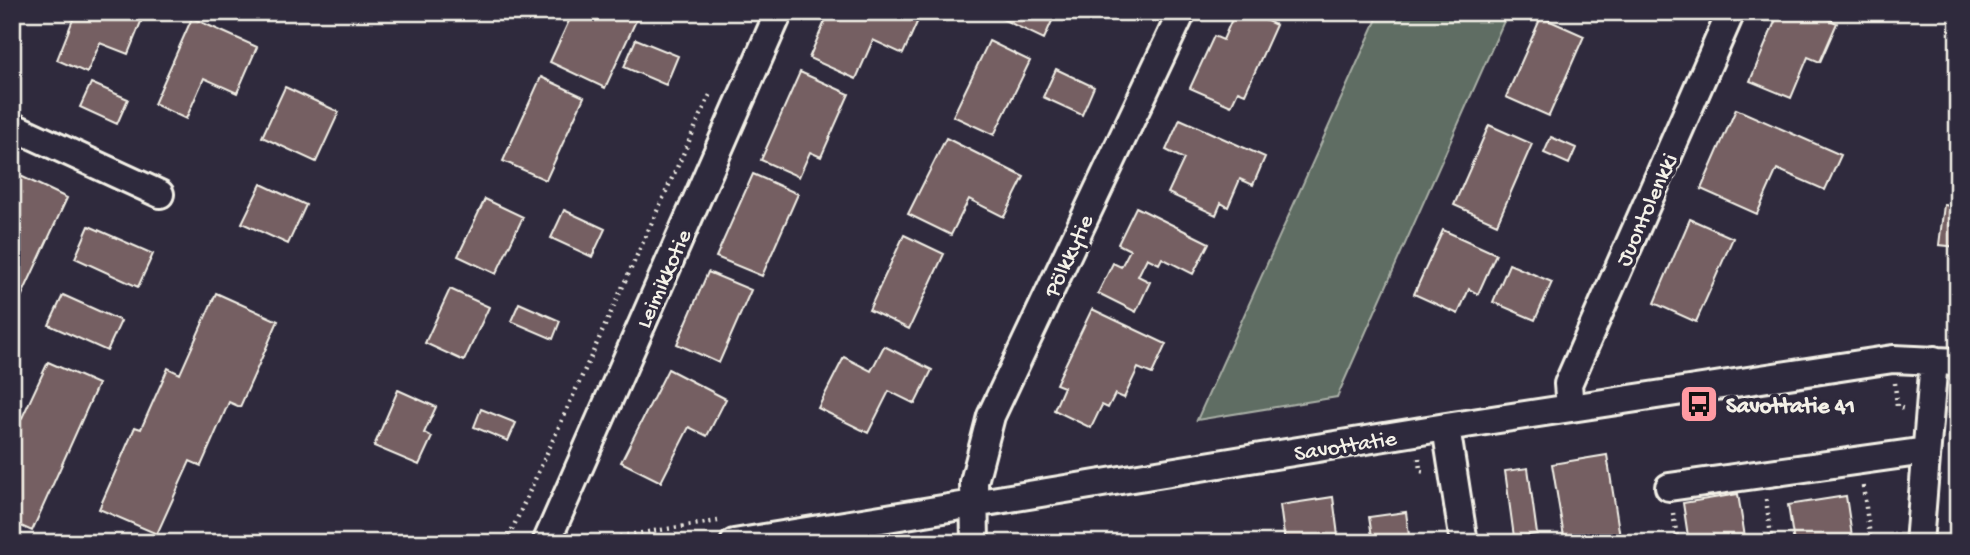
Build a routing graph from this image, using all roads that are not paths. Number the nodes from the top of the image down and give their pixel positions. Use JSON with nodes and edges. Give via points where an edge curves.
{"nodes":[{"id":1,"x":779,"y":12,"type":"edge"},
{"id":2,"x":1182,"y":12,"type":"edge"},
{"id":3,"x":1731,"y":12,"type":"edge"},
{"id":4,"x":12,"y":126,"type":"edge"},
{"id":5,"x":160,"y":194,"type":"dead end"},
{"id":6,"x":1946,"y":361,"type":"edge"},
{"id":7,"x":1570,"y":408,"type":"junction"},
{"id":8,"x":1446,"y":427,"type":"junction"},
{"id":9,"x":1926,"y":451,"type":"junction"},
{"id":10,"x":1669,"y":488,"type":"dead end"},
{"id":11,"x":976,"y":503,"type":"junction"},
{"id":12,"x":546,"y":543,"type":"edge"},
{"id":13,"x":734,"y":543,"type":"edge"},
{"id":14,"x":975,"y":543,"type":"edge"},
{"id":15,"x":1464,"y":543,"type":"edge"},
{"id":16,"x":1919,"y":543,"type":"edge"}],
"edges":[{"from":1,"to":12,"type":"street","name":"Leimikkotie"},
{"from":2,"to":11,"type":"street","name":"Pölkkytie","via":[[991,416],[974,482]]},
{"from":3,"to":7,"type":"street","name":"Juontolenkki","via":[[1568,384]]},
{"from":4,"to":5,"type":"street"},
{"from":6,"to":7,"type":"street","name":"Savottatie","via":[[1893,359]]},
{"from":6,"to":9,"type":"street"},
{"from":7,"to":8,"type":"street","name":"Savottatie"},
{"from":8,"to":11,"type":"street","name":"Savottatie"},
{"from":8,"to":15,"type":"street"},
{"from":9,"to":10,"type":"street"},
{"from":9,"to":16,"type":"street"},
{"from":11,"to":13,"type":"street","name":"Savottatie"},
{"from":11,"to":14,"type":"street","name":"Pölkkytie"}]}
